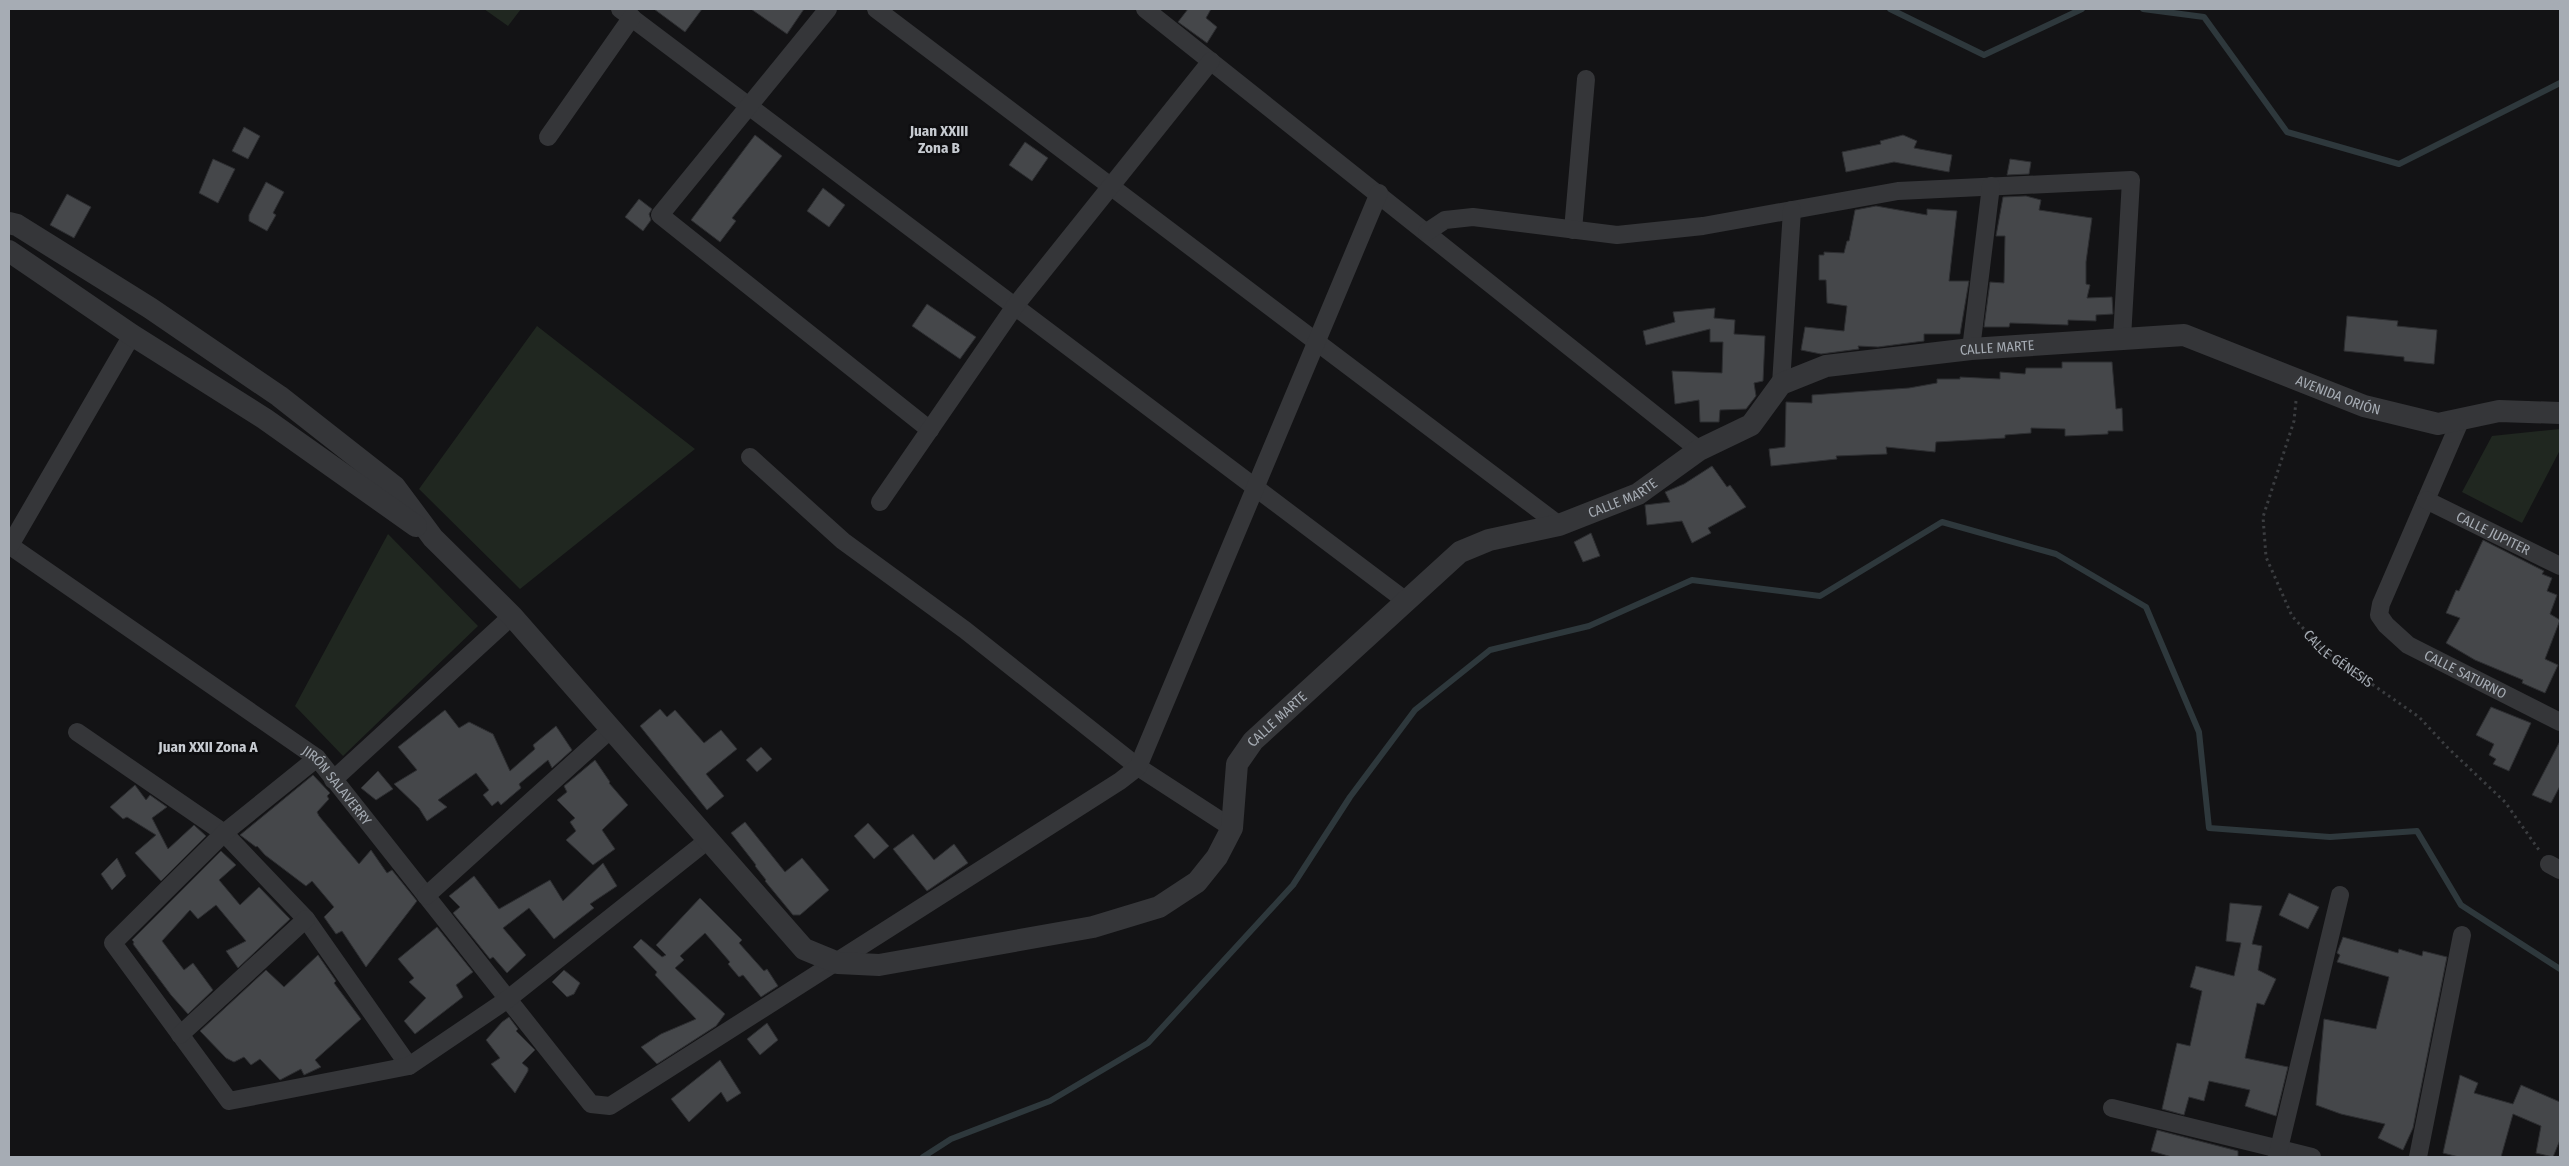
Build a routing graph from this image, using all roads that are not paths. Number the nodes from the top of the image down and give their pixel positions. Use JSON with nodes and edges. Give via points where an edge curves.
{"nodes":[{"id":1,"x":828,"y":9,"type":"edge"},
{"id":2,"x":876,"y":9,"type":"edge"},
{"id":3,"x":1145,"y":9,"type":"edge"},
{"id":4,"x":626,"y":13,"type":"edge"},
{"id":5,"x":1210,"y":60,"type":"junction"},
{"id":6,"x":1586,"y":79,"type":"dead end"},
{"id":7,"x":749,"y":106,"type":"junction"},
{"id":8,"x":548,"y":137,"type":"dead end"},
{"id":9,"x":1111,"y":186,"type":"junction"},
{"id":10,"x":1991,"y":186,"type":"junction"},
{"id":11,"x":1379,"y":193,"type":"junction"},
{"id":12,"x":1792,"y":210,"type":"junction"},
{"id":13,"x":9,"y":223,"type":"edge"},
{"id":14,"x":1573,"y":230,"type":"junction"},
{"id":15,"x":1427,"y":232,"type":"junction"},
{"id":16,"x":9,"y":251,"type":"edge"},
{"id":17,"x":1015,"y":306,"type":"junction"},
{"id":18,"x":132,"y":335,"type":"junction"},
{"id":19,"x":2122,"y":338,"type":"junction"},
{"id":20,"x":1317,"y":342,"type":"junction"},
{"id":21,"x":1972,"y":349,"type":"junction"},
{"id":22,"x":1781,"y":384,"type":"junction"},
{"id":23,"x":2560,"y":413,"type":"edge"},
{"id":24,"x":2461,"y":419,"type":"junction"},
{"id":25,"x":930,"y":430,"type":"junction"},
{"id":26,"x":1699,"y":450,"type":"junction"},
{"id":27,"x":750,"y":457,"type":"dead end"},
{"id":28,"x":1254,"y":486,"type":"junction"},
{"id":29,"x":2426,"y":500,"type":"junction"},
{"id":30,"x":880,"y":502,"type":"dead end"},
{"id":31,"x":1559,"y":525,"type":"junction"},
{"id":32,"x":433,"y":538,"type":"junction"},
{"id":33,"x":9,"y":546,"type":"edge"},
{"id":34,"x":2560,"y":566,"type":"edge"},
{"id":35,"x":1406,"y":601,"type":"junction"},
{"id":36,"x":512,"y":616,"type":"junction"},
{"id":37,"x":2560,"y":722,"type":"edge"},
{"id":38,"x":612,"y":729,"type":"junction"},
{"id":39,"x":77,"y":732,"type":"dead end"},
{"id":40,"x":317,"y":758,"type":"junction"},
{"id":41,"x":1138,"y":767,"type":"junction"},
{"id":42,"x":333,"y":780,"type":"junction"},
{"id":43,"x":1232,"y":828,"type":"junction"},
{"id":44,"x":224,"y":833,"type":"junction"},
{"id":45,"x":708,"y":840,"type":"junction"},
{"id":46,"x":2340,"y":895,"type":"dead end"},
{"id":47,"x":426,"y":896,"type":"junction"},
{"id":48,"x":306,"y":919,"type":"junction"},
{"id":49,"x":2462,"y":935,"type":"dead end"},
{"id":50,"x":838,"y":963,"type":"junction"},
{"id":51,"x":508,"y":999,"type":"junction"},
{"id":52,"x":180,"y":1035,"type":"junction"},
{"id":53,"x":409,"y":1066,"type":"junction"},
{"id":54,"x":2112,"y":1108,"type":"dead end"},
{"id":55,"x":2278,"y":1153,"type":"edge"},
{"id":56,"x":2312,"y":1157,"type":"edge"},
{"id":57,"x":2418,"y":1157,"type":"edge"}],
"edges":[{"from":1,"to":7,"type":"street"},
{"from":2,"to":9,"type":"street"},
{"from":3,"to":5,"type":"street"},
{"from":4,"to":7,"type":"street"},
{"from":4,"to":8,"type":"street"},
{"from":5,"to":9,"type":"street"},
{"from":5,"to":11,"type":"street"},
{"from":6,"to":14,"type":"street"},
{"from":7,"to":17,"type":"street"},
{"from":7,"to":25,"type":"street","via":[[660,215]]},
{"from":9,"to":17,"type":"street"},
{"from":9,"to":20,"type":"street"},
{"from":10,"to":12,"type":"street","via":[[1898,191]]},
{"from":10,"to":19,"type":"street","via":[[2131,180]]},
{"from":10,"to":21,"type":"street"},
{"from":11,"to":15,"type":"street"},
{"from":11,"to":20,"type":"street"},
{"from":12,"to":14,"type":"street","via":[[1703,226],[1616,235]]},
{"from":12,"to":22,"type":"street"},
{"from":13,"to":32,"type":"street","via":[[150,308],[279,396],[395,487]]},
{"from":14,"to":15,"type":"street","via":[[1473,217],[1445,220]]},
{"from":15,"to":26,"type":"street"},
{"from":16,"to":18,"type":"street"},
{"from":17,"to":25,"type":"street"},
{"from":17,"to":28,"type":"street"},
{"from":18,"to":32,"type":"street","via":[[264,419]]},
{"from":18,"to":33,"type":"street"},
{"from":19,"to":21,"type":"street","name":"CALLE MARTE"},
{"from":19,"to":24,"type":"street","name":"AVENIDA ORIÓN","via":[[2184,336],[2364,406],[2438,424]]},
{"from":20,"to":28,"type":"street"},
{"from":20,"to":31,"type":"street"},
{"from":21,"to":22,"type":"street","name":"CALLE MARTE","via":[[1826,366]]},
{"from":22,"to":26,"type":"street","name":"CALLE MARTE","via":[[1750,425]]},
{"from":23,"to":24,"type":"street","name":"AVENIDA ORIÓN","via":[[2499,411]]},
{"from":24,"to":29,"type":"street"},
{"from":25,"to":30,"type":"street"},
{"from":26,"to":31,"type":"street","name":"CALLE MARTE","via":[[1638,494]]},
{"from":27,"to":41,"type":"street","via":[[843,541],[965,630]]},
{"from":28,"to":35,"type":"street"},
{"from":28,"to":41,"type":"street"},
{"from":29,"to":34,"type":"street","name":"CALLE JUPITER"},
{"from":29,"to":37,"type":"street","name":"CALLE SATURNO","via":[[2379,614],[2408,645]]},
{"from":31,"to":35,"type":"street","name":"CALLE MARTE","via":[[1489,540],[1460,552]]},
{"from":32,"to":36,"type":"street"},
{"from":33,"to":40,"type":"street","name":"JIRÓN SALAVERRY"},
{"from":35,"to":43,"type":"street","name":"CALLE MARTE","via":[[1253,741],[1237,764]]},
{"from":36,"to":38,"type":"street"},
{"from":36,"to":42,"type":"street"},
{"from":38,"to":45,"type":"street"},
{"from":38,"to":47,"type":"street"},
{"from":39,"to":44,"type":"street"},
{"from":40,"to":42,"type":"street","name":"JIRÓN SALAVERRY"},
{"from":40,"to":44,"type":"street"},
{"from":41,"to":43,"type":"street"},
{"from":41,"to":50,"type":"street"},
{"from":42,"to":47,"type":"street","name":"JIRÓN SALAVERRY"},
{"from":43,"to":50,"type":"street","via":[[1217,857],[1197,882],[1159,907],[1093,927],[889,963]]},
{"from":44,"to":48,"type":"street"},
{"from":44,"to":52,"type":"street","via":[[113,944]]},
{"from":45,"to":50,"type":"street","via":[[804,949]]},
{"from":45,"to":51,"type":"street"},
{"from":46,"to":55,"type":"street"},
{"from":47,"to":51,"type":"street","name":"JIRÓN SALAVERRY"},
{"from":48,"to":52,"type":"street"},
{"from":48,"to":53,"type":"street"},
{"from":49,"to":57,"type":"street"},
{"from":50,"to":51,"type":"street","name":"JIRÓN SALAVERRY","via":[[610,1106],[592,1104]]},
{"from":51,"to":53,"type":"street"},
{"from":52,"to":53,"type":"street","via":[[230,1101]]},
{"from":54,"to":55,"type":"street"},
{"from":55,"to":56,"type":"street"}]}
